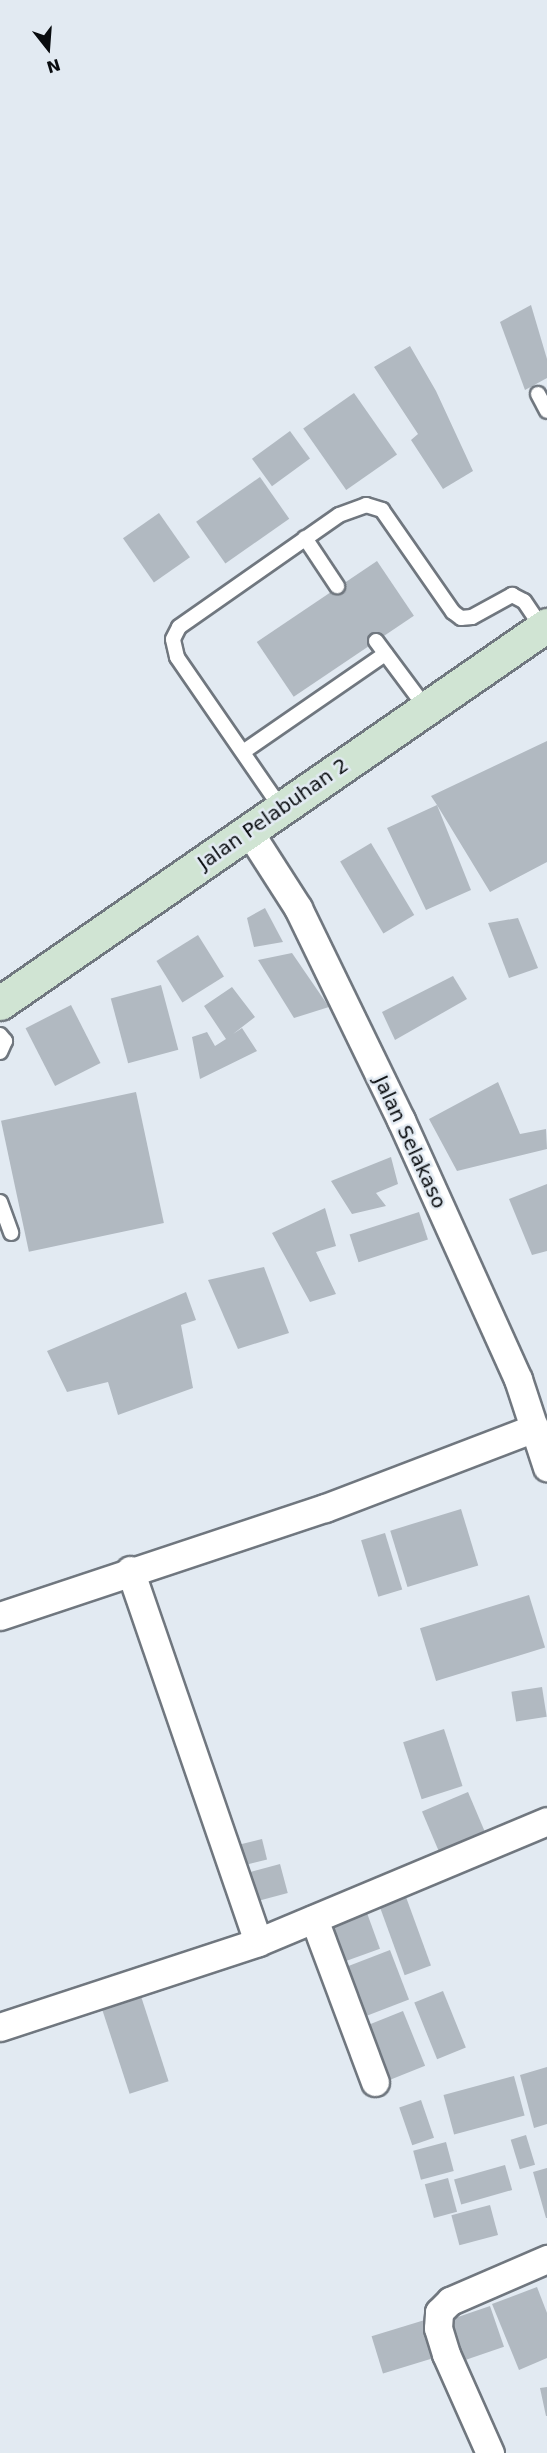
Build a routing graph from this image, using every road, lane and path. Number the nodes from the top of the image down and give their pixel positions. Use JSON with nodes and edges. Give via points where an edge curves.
{"nodes":[{"id":1,"x":538,"y":394,"type":"dead end"},
{"id":2,"x":547,"y":411,"type":"edge"},
{"id":3,"x":305,"y":538,"type":"junction"},
{"id":4,"x":338,"y":586,"type":"dead end"},
{"id":5,"x":545,"y":627,"type":"edge"},
{"id":6,"x":375,"y":641,"type":"dead end"},
{"id":7,"x":385,"y":654,"type":"junction"},
{"id":8,"x":426,"y":708,"type":"junction"},
{"id":9,"x":243,"y":752,"type":"junction"},
{"id":10,"x":281,"y":808,"type":"junction"},
{"id":11,"x":248,"y":830,"type":"junction"},
{"id":12,"x":0,"y":1003,"type":"edge"},
{"id":13,"x":0,"y":1035,"type":"edge"},
{"id":14,"x":0,"y":1052,"type":"edge"},
{"id":15,"x":0,"y":1202,"type":"edge"},
{"id":16,"x":11,"y":1233,"type":"dead end"},
{"id":17,"x":535,"y":1428,"type":"junction"},
{"id":18,"x":547,"y":1467,"type":"edge"},
{"id":19,"x":130,"y":1570,"type":"junction"},
{"id":20,"x":0,"y":1616,"type":"edge"},
{"id":21,"x":547,"y":1821,"type":"edge"},
{"id":22,"x":314,"y":1919,"type":"junction"},
{"id":23,"x":258,"y":1942,"type":"junction"},
{"id":24,"x":0,"y":2027,"type":"edge"},
{"id":25,"x":375,"y":2082,"type":"dead end"},
{"id":26,"x":547,"y":2259,"type":"edge"},
{"id":27,"x":490,"y":2453,"type":"edge"}],
"edges":[{"from":1,"to":2,"type":"lane"},
{"from":3,"to":4,"type":"lane"},
{"from":3,"to":5,"type":"lane","via":[[339,515],[373,506],[382,510],[461,618],[512,595],[524,601]]},
{"from":3,"to":9,"type":"lane","via":[[175,632],[173,647],[177,657]]},
{"from":5,"to":8,"type":"main road","name":"Jalan Pelabuhan 2"},
{"from":6,"to":7,"type":"lane"},
{"from":7,"to":8,"type":"lane"},
{"from":7,"to":9,"type":"lane"},
{"from":8,"to":10,"type":"main road","name":"Jalan Pelabuhan 2"},
{"from":9,"to":10,"type":"lane"},
{"from":10,"to":11,"type":"main road","name":"Jalan Pelabuhan 2"},
{"from":11,"to":12,"type":"main road","name":"Jalan Pelabuhan 2"},
{"from":11,"to":17,"type":"street","name":"Jalan Selakaso","via":[[298,908],[349,1010],[518,1379]]},
{"from":13,"to":14,"type":"lane","via":[[5,1041]]},
{"from":15,"to":16,"type":"lane"},
{"from":17,"to":18,"type":"street","name":"Jalan Selakaso"},
{"from":17,"to":19,"type":"street","via":[[325,1508]]},
{"from":19,"to":20,"type":"street"},
{"from":19,"to":23,"type":"street"},
{"from":21,"to":22,"type":"street"},
{"from":22,"to":23,"type":"street"},
{"from":22,"to":25,"type":"street"},
{"from":23,"to":24,"type":"street"},
{"from":26,"to":27,"type":"street","via":[[450,2301],[439,2312],[438,2328],[446,2354]]}]}
